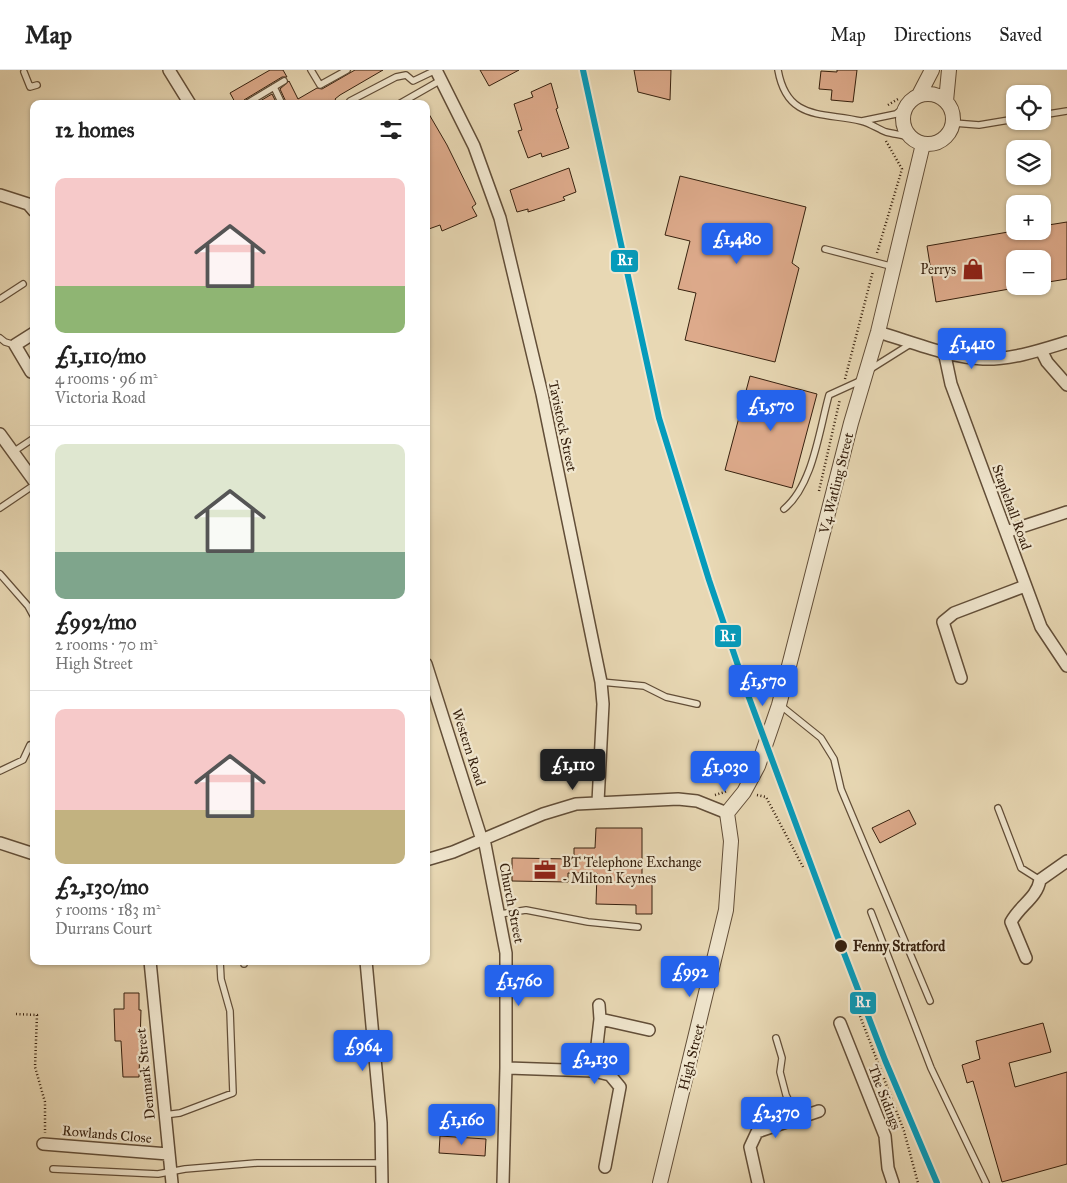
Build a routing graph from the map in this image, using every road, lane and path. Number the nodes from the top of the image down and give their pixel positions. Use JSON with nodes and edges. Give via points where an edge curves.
{"nodes":[{"id":1,"x":169,"y":70,"type":"edge"},
{"id":2,"x":311,"y":70,"type":"edge"},
{"id":3,"x":347,"y":70,"type":"edge"},
{"id":4,"x":778,"y":70,"type":"edge"},
{"id":5,"x":932,"y":70,"type":"edge"},
{"id":6,"x":950,"y":70,"type":"edge"},
{"id":7,"x":24,"y":72,"type":"dead end"},
{"id":8,"x":438,"y":73,"type":"edge"},
{"id":9,"x":284,"y":81,"type":"dead end"},
{"id":10,"x":37,"y":85,"type":"dead end"},
{"id":11,"x":274,"y":87,"type":"junction"},
{"id":12,"x":910,"y":98,"type":"junction"},
{"id":13,"x":188,"y":100,"type":"edge"},
{"id":14,"x":253,"y":100,"type":"edge"},
{"id":15,"x":280,"y":100,"type":"edge"},
{"id":16,"x":352,"y":100,"type":"edge"},
{"id":17,"x":404,"y":100,"type":"edge"},
{"id":18,"x":946,"y":101,"type":"junction"},
{"id":19,"x":1067,"y":111,"type":"edge"},
{"id":20,"x":1051,"y":114,"type":"edge"},
{"id":21,"x":887,"y":115,"type":"junction"},
{"id":22,"x":1006,"y":120,"type":"edge"},
{"id":23,"x":862,"y":122,"type":"junction"},
{"id":24,"x":954,"y":123,"type":"junction"},
{"id":25,"x":887,"y":132,"type":"junction"},
{"id":26,"x":909,"y":137,"type":"junction"},
{"id":27,"x":923,"y":144,"type":"junction"},
{"id":28,"x":0,"y":195,"type":"edge"},
{"id":29,"x":30,"y":204,"type":"edge"},
{"id":30,"x":825,"y":249,"type":"dead end"},
{"id":31,"x":875,"y":262,"type":"junction"},
{"id":32,"x":894,"y":267,"type":"junction"},
{"id":33,"x":23,"y":284,"type":"dead end"},
{"id":34,"x":0,"y":299,"type":"edge"},
{"id":35,"x":878,"y":332,"type":"junction"},
{"id":36,"x":30,"y":336,"type":"edge"},
{"id":37,"x":0,"y":338,"type":"edge"},
{"id":38,"x":1067,"y":342,"type":"edge"},
{"id":39,"x":912,"y":343,"type":"junction"},
{"id":40,"x":15,"y":345,"type":"junction"},
{"id":41,"x":1041,"y":350,"type":"junction"},
{"id":42,"x":944,"y":351,"type":"junction"},
{"id":43,"x":30,"y":370,"type":"edge"},
{"id":44,"x":865,"y":375,"type":"junction"},
{"id":45,"x":1067,"y":384,"type":"edge"},
{"id":46,"x":843,"y":387,"type":"junction"},
{"id":47,"x":0,"y":434,"type":"edge"},
{"id":48,"x":30,"y":441,"type":"edge"},
{"id":49,"x":13,"y":452,"type":"junction"},
{"id":50,"x":30,"y":477,"type":"edge"},
{"id":51,"x":30,"y":486,"type":"edge"},
{"id":52,"x":819,"y":492,"type":"dead end"},
{"id":53,"x":0,"y":508,"type":"edge"},
{"id":54,"x":784,"y":510,"type":"dead end"},
{"id":55,"x":1067,"y":512,"type":"edge"},
{"id":56,"x":1006,"y":532,"type":"junction"},
{"id":57,"x":0,"y":574,"type":"edge"},
{"id":58,"x":1025,"y":586,"type":"junction"},
{"id":59,"x":30,"y":610,"type":"edge"},
{"id":60,"x":1067,"y":666,"type":"edge"},
{"id":61,"x":430,"y":676,"type":"edge"},
{"id":62,"x":961,"y":678,"type":"dead end"},
{"id":63,"x":600,"y":682,"type":"junction"},
{"id":64,"x":696,"y":704,"type":"dead end"},
{"id":65,"x":779,"y":705,"type":"junction"},
{"id":66,"x":30,"y":745,"type":"dead end"},
{"id":67,"x":0,"y":771,"type":"edge"},
{"id":68,"x":737,"y":791,"type":"junction"},
{"id":69,"x":696,"y":801,"type":"junction"},
{"id":70,"x":598,"y":802,"type":"junction"},
{"id":71,"x":998,"y":808,"type":"dead end"},
{"id":72,"x":727,"y":812,"type":"junction"},
{"id":73,"x":483,"y":839,"type":"junction"},
{"id":74,"x":0,"y":843,"type":"edge"},
{"id":75,"x":30,"y":853,"type":"edge"},
{"id":76,"x":430,"y":859,"type":"edge"},
{"id":77,"x":1067,"y":861,"type":"edge"},
{"id":78,"x":803,"y":867,"type":"dead end"},
{"id":79,"x":1040,"y":880,"type":"junction"},
{"id":80,"x":871,"y":912,"type":"dead end"},
{"id":81,"x":500,"y":914,"type":"junction"},
{"id":82,"x":638,"y":927,"type":"dead end"},
{"id":83,"x":1026,"y":958,"type":"dead end"},
{"id":84,"x":150,"y":965,"type":"edge"},
{"id":85,"x":220,"y":965,"type":"edge"},
{"id":86,"x":366,"y":965,"type":"edge"},
{"id":87,"x":930,"y":1001,"type":"dead end"},
{"id":88,"x":855,"y":1004,"type":"dead end"},
{"id":89,"x":599,"y":1005,"type":"dead end"},
{"id":90,"x":16,"y":1014,"type":"dead end"},
{"id":91,"x":600,"y":1019,"type":"junction"},
{"id":92,"x":840,"y":1023,"type":"dead end"},
{"id":93,"x":649,"y":1030,"type":"dead end"},
{"id":94,"x":776,"y":1038,"type":"dead end"},
{"id":95,"x":506,"y":1068,"type":"junction"},
{"id":96,"x":594,"y":1071,"type":"junction"},
{"id":97,"x":819,"y":1111,"type":"dead end"},
{"id":98,"x":164,"y":1114,"type":"junction"},
{"id":99,"x":797,"y":1118,"type":"junction"},
{"id":100,"x":44,"y":1144,"type":"joint"},
{"id":101,"x":168,"y":1154,"type":"junction"},
{"id":102,"x":383,"y":1163,"type":"junction"},
{"id":103,"x":605,"y":1167,"type":"dead end"},
{"id":104,"x":53,"y":1169,"type":"dead end"},
{"id":105,"x":171,"y":1178,"type":"edge"},
{"id":106,"x":382,"y":1183,"type":"edge"},
{"id":107,"x":503,"y":1183,"type":"edge"},
{"id":108,"x":660,"y":1183,"type":"edge"},
{"id":109,"x":758,"y":1183,"type":"edge"},
{"id":110,"x":893,"y":1183,"type":"edge"},
{"id":111,"x":918,"y":1183,"type":"edge"},
{"id":112,"x":986,"y":1183,"type":"edge"}],
"edges":[{"from":1,"to":13,"type":"street"},
{"from":2,"to":3,"type":"lane","via":[[320,85]]},
{"from":4,"to":23,"type":"lane","via":[[780,85],[799,108],[815,115]]},
{"from":5,"to":12,"type":"street"},
{"from":6,"to":18,"type":"street"},
{"from":7,"to":10,"type":"lane","via":[[30,87]]},
{"from":8,"to":16,"type":"lane","via":[[413,81],[406,75],[396,77]]},
{"from":8,"to":17,"type":"lane"},
{"from":8,"to":63,"type":"street","name":"Tavistock Street","via":[[474,146],[500,218],[542,394]]},
{"from":9,"to":11,"type":"lane"},
{"from":11,"to":14,"type":"lane"},
{"from":11,"to":15,"type":"lane"},
{"from":12,"to":18,"type":"street","via":[[934,94]]},
{"from":12,"to":21,"type":"lane","via":[[896,114]]},
{"from":12,"to":21,"type":"path","via":[[886,107]]},
{"from":12,"to":26,"type":"street","via":[[903,121]]},
{"from":18,"to":24,"type":"street","via":[[954,115]]},
{"from":19,"to":20,"type":"lane"},
{"from":21,"to":23,"type":"lane"},
{"from":22,"to":24,"type":"lane","via":[[979,125]]},
{"from":23,"to":25,"type":"lane"},
{"from":24,"to":27,"type":"street","via":[[946,138]]},
{"from":25,"to":26,"type":"lane"},
{"from":25,"to":31,"type":"path","via":[[885,140],[902,169]]},
{"from":26,"to":27,"type":"street"},
{"from":27,"to":32,"type":"street","name":"V4 Watling Street"},
{"from":28,"to":29,"type":"street"},
{"from":30,"to":31,"type":"lane"},
{"from":31,"to":32,"type":"lane"},
{"from":31,"to":46,"type":"path"},
{"from":32,"to":35,"type":"street","name":"V4 Watling Street"},
{"from":33,"to":34,"type":"lane"},
{"from":35,"to":39,"type":"street"},
{"from":35,"to":44,"type":"street","name":"V4 Watling Street"},
{"from":36,"to":40,"type":"street"},
{"from":37,"to":40,"type":"lane"},
{"from":38,"to":41,"type":"street"},
{"from":39,"to":42,"type":"street"},
{"from":39,"to":44,"type":"lane"},
{"from":40,"to":43,"type":"street"},
{"from":41,"to":42,"type":"street","via":[[983,359]]},
{"from":41,"to":45,"type":"street","via":[[1047,362]]},
{"from":42,"to":56,"type":"street","name":"Staplehall Road","via":[[951,384]]},
{"from":44,"to":46,"type":"lane"},
{"from":44,"to":65,"type":"street","name":"V4 Watling Street"},
{"from":46,"to":52,"type":"path"},
{"from":46,"to":54,"type":"lane","via":[[829,395],[804,484]]},
{"from":47,"to":49,"type":"street"},
{"from":48,"to":49,"type":"lane"},
{"from":49,"to":50,"type":"street"},
{"from":51,"to":53,"type":"lane"},
{"from":55,"to":56,"type":"street"},
{"from":56,"to":58,"type":"street","name":"Staplehall Road"},
{"from":57,"to":59,"type":"lane"},
{"from":58,"to":60,"type":"street","name":"Staplehall Road","via":[[1042,627]]},
{"from":58,"to":62,"type":"street","via":[[954,613],[943,622]]},
{"from":61,"to":73,"type":"street","name":"Western Road"},
{"from":63,"to":64,"type":"lane","via":[[644,686],[666,697]]},
{"from":63,"to":70,"type":"street","name":"Tavistock Street"},
{"from":65,"to":68,"type":"street","name":"V4 Watling Street","via":[[758,766]]},
{"from":65,"to":87,"type":"lane","via":[[821,738],[834,759],[841,789]]},
{"from":66,"to":67,"type":"lane","via":[[23,760]]},
{"from":68,"to":69,"type":"path"},
{"from":68,"to":72,"type":"street","name":"V4 Watling Street"},
{"from":68,"to":78,"type":"path","via":[[766,797]]},
{"from":69,"to":70,"type":"street"},
{"from":69,"to":72,"type":"street"},
{"from":70,"to":73,"type":"street","via":[[576,804],[543,814]]},
{"from":71,"to":79,"type":"lane","via":[[1021,868]]},
{"from":72,"to":108,"type":"street","name":"High Street","via":[[731,840],[726,910]]},
{"from":73,"to":76,"type":"street"},
{"from":73,"to":81,"type":"street","name":"Church Street"},
{"from":74,"to":75,"type":"street"},
{"from":77,"to":79,"type":"street"},
{"from":79,"to":83,"type":"street","via":[[1038,891],[1016,912],[1011,922]]},
{"from":80,"to":112,"type":"lane","via":[[931,1068]]},
{"from":81,"to":82,"type":"lane","via":[[526,910],[588,922]]},
{"from":81,"to":95,"type":"street","name":"Church Street","via":[[506,953]]},
{"from":84,"to":98,"type":"street","name":"Denmark Street"},
{"from":85,"to":98,"type":"lane","via":[[230,1012],[233,1093],[180,1113]]},
{"from":86,"to":102,"type":"street"},
{"from":88,"to":111,"type":"path","via":[[904,1131]]},
{"from":89,"to":91,"type":"street"},
{"from":90,"to":100,"type":"path","via":[[37,1015],[35,1068],[45,1102]]},
{"from":91,"to":93,"type":"street"},
{"from":91,"to":96,"type":"street"},
{"from":92,"to":110,"type":"street","name":"The Sidings","via":[[885,1136]]},
{"from":94,"to":99,"type":"lane","via":[[786,1095]]},
{"from":95,"to":96,"type":"street"},
{"from":95,"to":107,"type":"street","name":"Church Street"},
{"from":96,"to":103,"type":"street","via":[[610,1075],[620,1087]]},
{"from":97,"to":99,"type":"street"},
{"from":98,"to":101,"type":"street","name":"Denmark Street"},
{"from":99,"to":109,"type":"street","via":[[756,1132],[750,1147]]},
{"from":100,"to":101,"type":"street","name":"Rowlands Close"},
{"from":101,"to":105,"type":"street","name":"Denmark Street"},
{"from":102,"to":105,"type":"lane","via":[[257,1163],[185,1169]]},
{"from":102,"to":106,"type":"street"},
{"from":104,"to":105,"type":"lane"}]}
